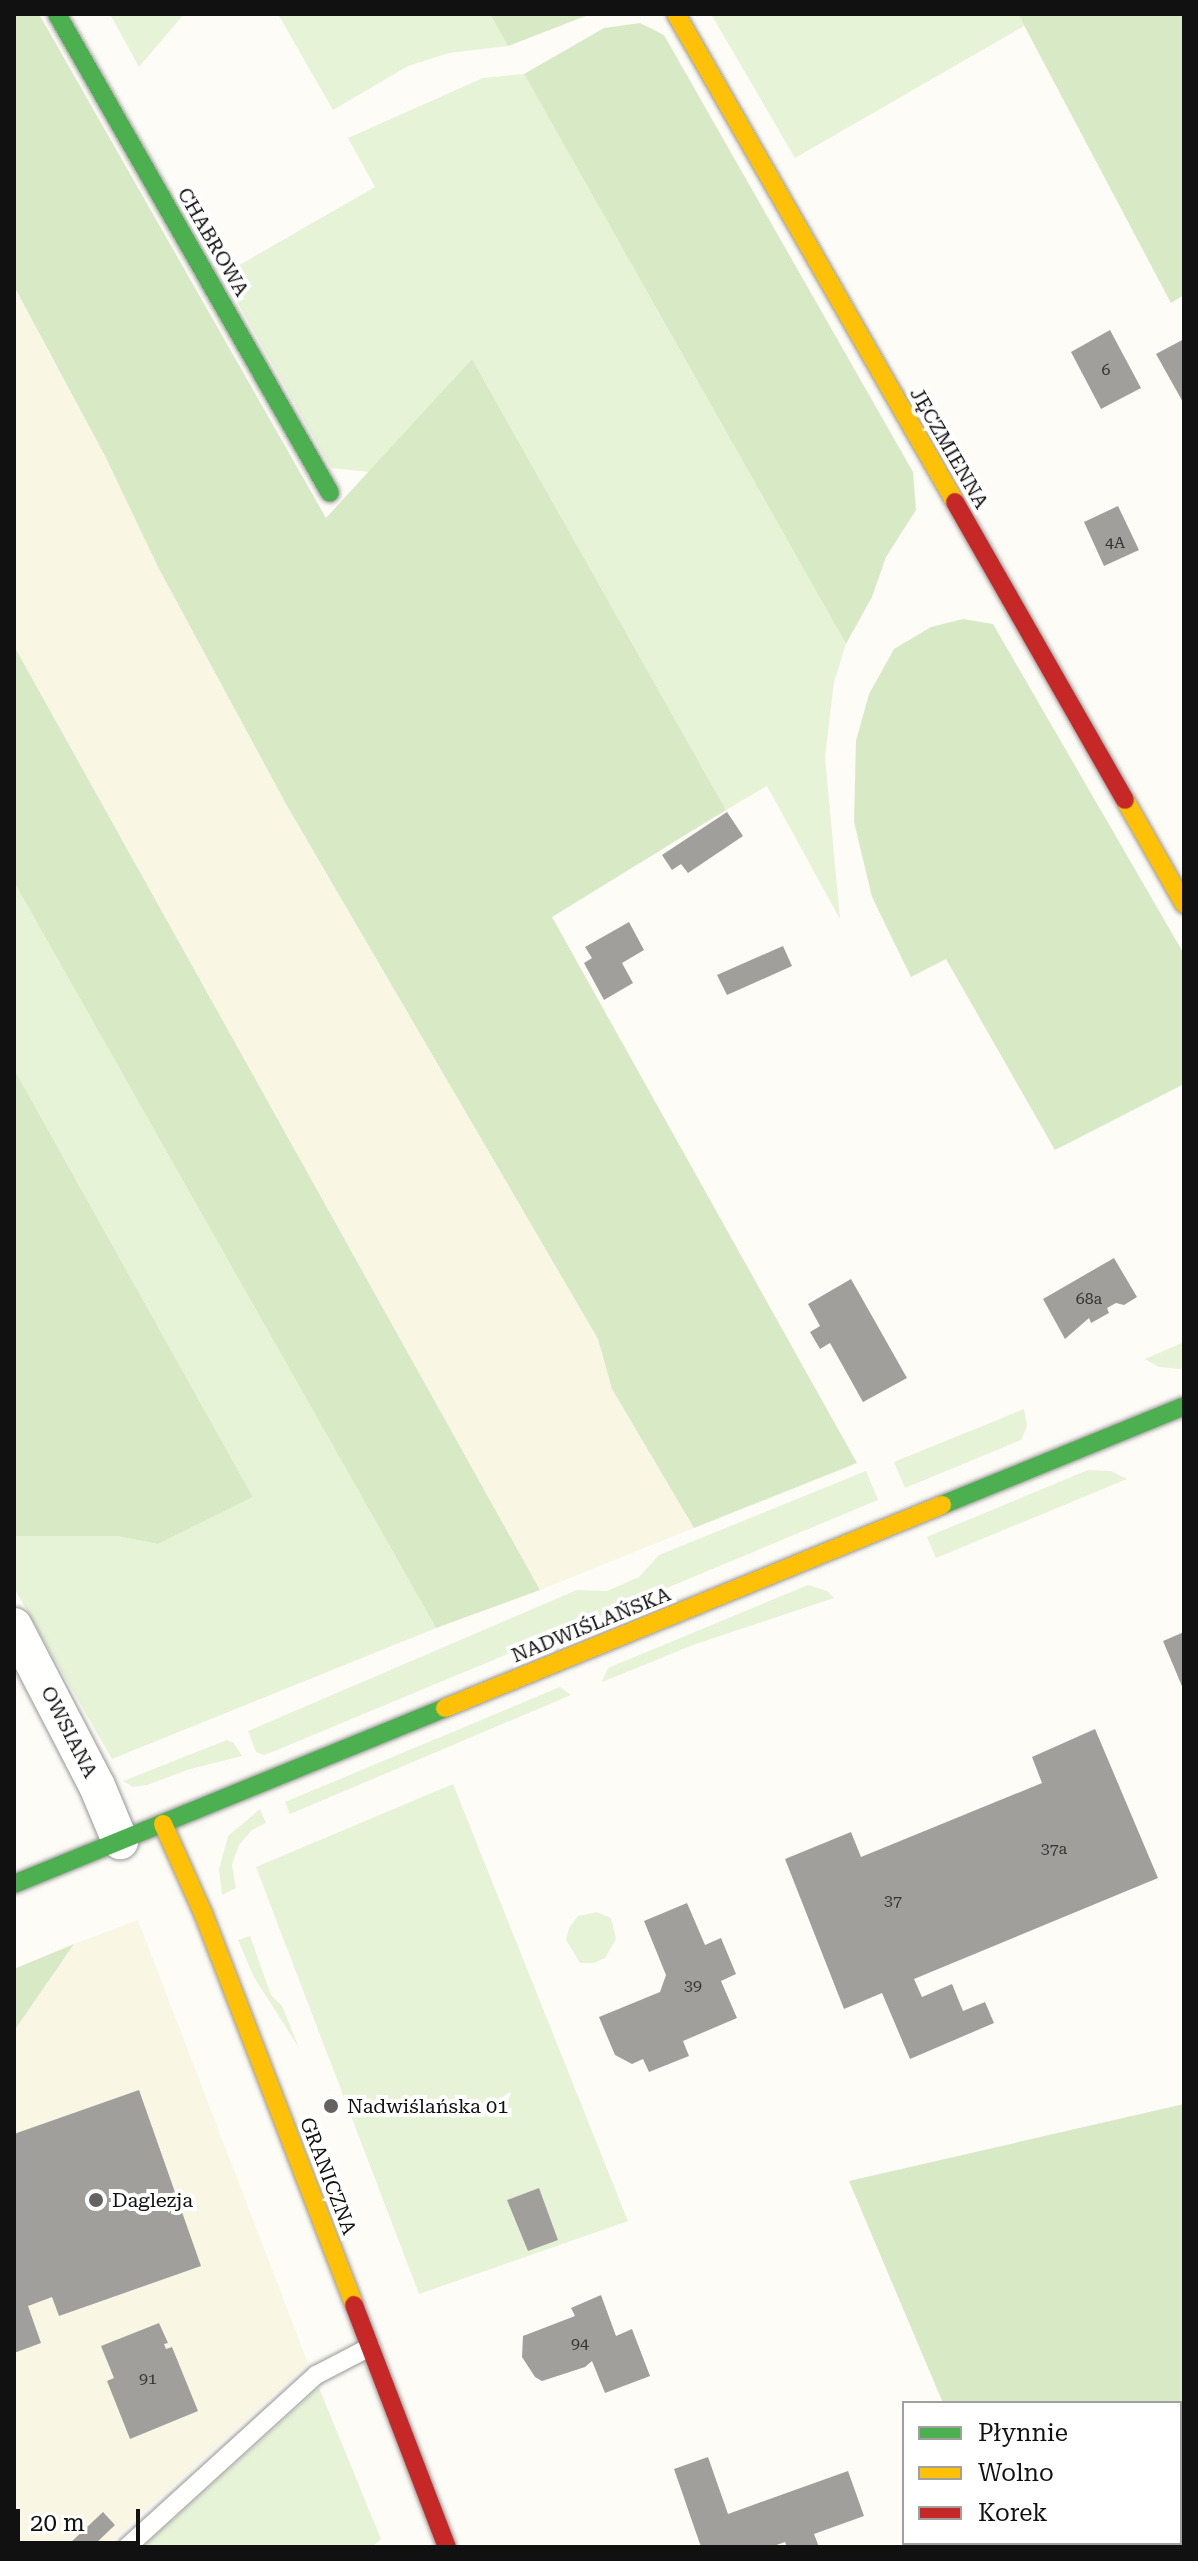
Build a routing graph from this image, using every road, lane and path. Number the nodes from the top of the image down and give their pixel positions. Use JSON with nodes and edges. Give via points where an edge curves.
{"nodes":[{"id":1,"x":57,"y":14,"type":"edge"},
{"id":2,"x":676,"y":14,"type":"edge"},
{"id":3,"x":330,"y":493,"type":"dead end"},
{"id":4,"x":1184,"y":904,"type":"edge"},
{"id":5,"x":1184,"y":1406,"type":"edge"},
{"id":6,"x":14,"y":1626,"type":"edge"},
{"id":7,"x":163,"y":1824,"type":"junction"},
{"id":8,"x":120,"y":1841,"type":"junction"},
{"id":9,"x":14,"y":1884,"type":"edge"},
{"id":10,"x":370,"y":2347,"type":"junction"},
{"id":11,"x":127,"y":2547,"type":"edge"},
{"id":12,"x":447,"y":2547,"type":"edge"}],
"edges":[{"from":1,"to":3,"type":"street","name":"CHABROWA"},
{"from":2,"to":4,"type":"street","name":"JĘCZMIENNA"},
{"from":5,"to":7,"type":"street","name":"NADWIŚLAŃSKA"},
{"from":6,"to":8,"type":"street","name":"OWSIANA"},
{"from":7,"to":8,"type":"street","name":"NADWIŚLAŃSKA"},
{"from":7,"to":10,"type":"street","name":"GRANICZNA","via":[[203,1913]]},
{"from":8,"to":9,"type":"street","name":"NADWIŚLAŃSKA"},
{"from":10,"to":11,"type":"lane","via":[[316,2375]]},
{"from":10,"to":12,"type":"street","name":"GRANICZNA"}]}
